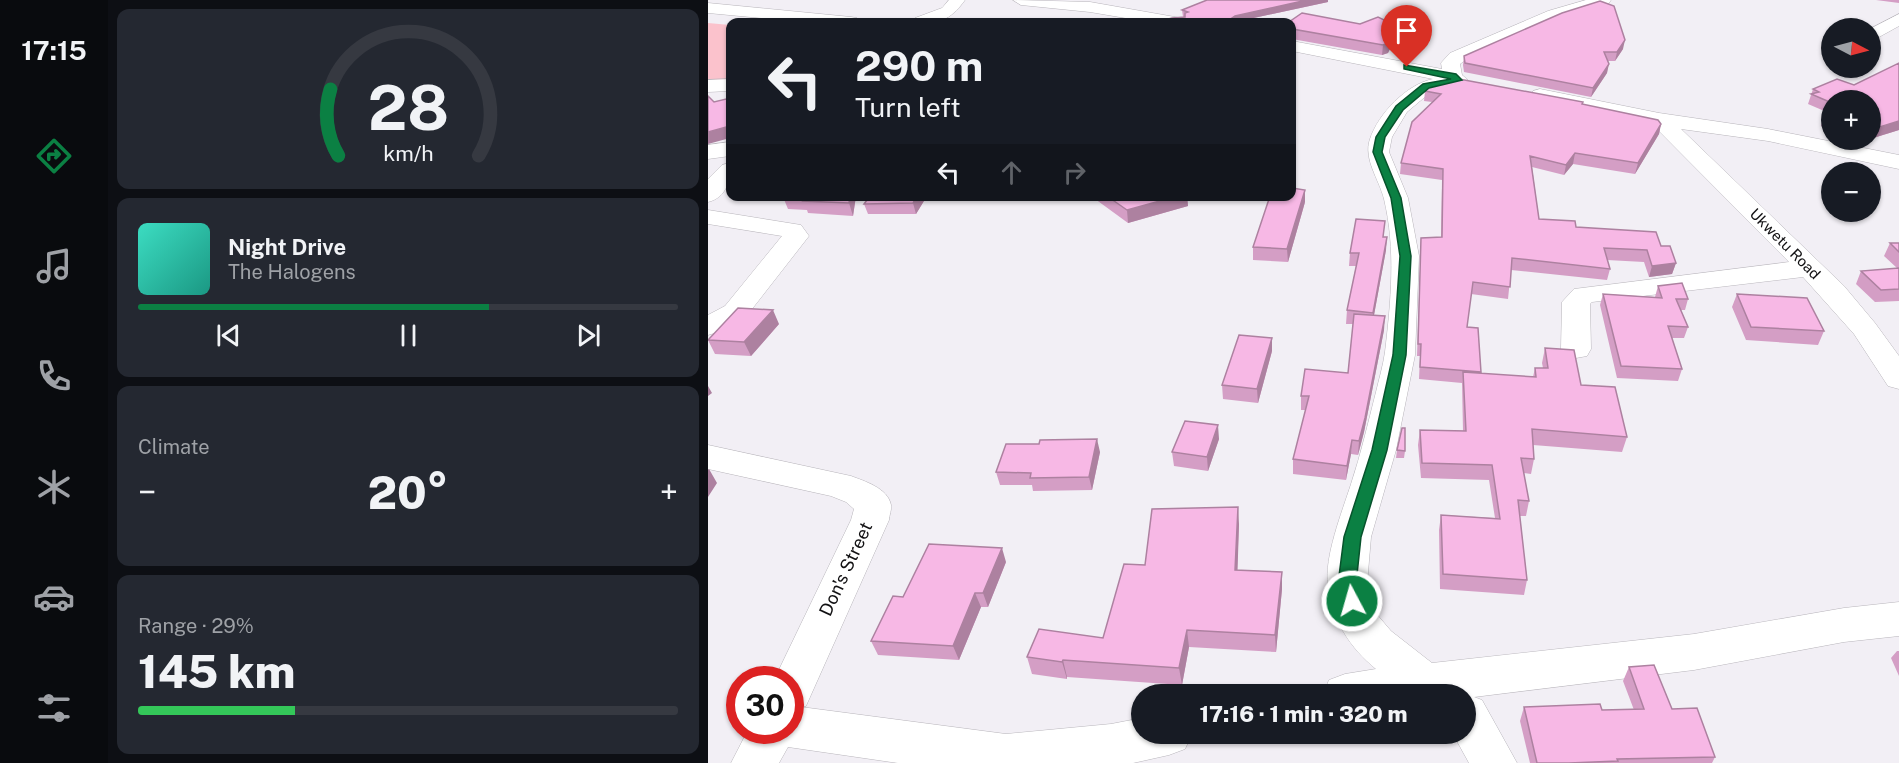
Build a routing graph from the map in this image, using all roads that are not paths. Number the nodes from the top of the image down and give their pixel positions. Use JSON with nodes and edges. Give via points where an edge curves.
{"nodes":[{"id":1,"x":957,"y":0,"type":"edge"},
{"id":2,"x":1021,"y":0,"type":"edge"},
{"id":3,"x":1603,"y":0,"type":"edge"},
{"id":4,"x":708,"y":8,"type":"edge"},
{"id":5,"x":810,"y":18,"type":"edge"},
{"id":6,"x":932,"y":18,"type":"edge"},
{"id":7,"x":1139,"y":18,"type":"edge"},
{"id":8,"x":1899,"y":19,"type":"edge"},
{"id":9,"x":1881,"y":30,"type":"edge"},
{"id":10,"x":1296,"y":47,"type":"edge"},
{"id":11,"x":1464,"y":80,"type":"junction"},
{"id":12,"x":726,"y":85,"type":"edge"},
{"id":13,"x":708,"y":86,"type":"edge"},
{"id":14,"x":1515,"y":91,"type":"edge"},
{"id":15,"x":1659,"y":119,"type":"junction"},
{"id":16,"x":726,"y":150,"type":"edge"},
{"id":17,"x":708,"y":152,"type":"edge"},
{"id":18,"x":1899,"y":162,"type":"edge"},
{"id":19,"x":726,"y":174,"type":"edge"},
{"id":20,"x":708,"y":195,"type":"edge"},
{"id":21,"x":708,"y":217,"type":"edge"},
{"id":22,"x":1809,"y":268,"type":"junction"},
{"id":23,"x":708,"y":326,"type":"edge"},
{"id":24,"x":1576,"y":349,"type":"edge"},
{"id":25,"x":1899,"y":379,"type":"edge"},
{"id":26,"x":708,"y":457,"type":"edge"},
{"id":27,"x":1899,"y":619,"type":"edge"},
{"id":28,"x":802,"y":666,"type":"edge"},
{"id":29,"x":1436,"y":684,"type":"edge"},
{"id":30,"x":1476,"y":688,"type":"edge"},
{"id":31,"x":804,"y":729,"type":"edge"},
{"id":32,"x":1476,"y":735,"type":"edge"},
{"id":33,"x":765,"y":744,"type":"edge"},
{"id":34,"x":1138,"y":744,"type":"edge"},
{"id":35,"x":1106,"y":754,"type":"edge"},
{"id":36,"x":754,"y":763,"type":"edge"},
{"id":37,"x":1494,"y":763,"type":"edge"}],
"edges":[{"from":1,"to":6,"type":"street","via":[[948,12]]},
{"from":2,"to":7,"type":"street","via":[[1090,6]]},
{"from":3,"to":11,"type":"street","via":[[1554,15],[1457,57],[1450,63]]},
{"from":4,"to":5,"type":"street"},
{"from":8,"to":9,"type":"street"},
{"from":10,"to":11,"type":"street"},
{"from":11,"to":29,"type":"street","via":[[1426,86],[1399,108],[1381,137],[1378,152],[1396,198],[1406,256],[1400,355],[1379,450],[1352,537],[1347,584],[1356,618],[1376,644]]},
{"from":12,"to":13,"type":"street"},
{"from":14,"to":15,"type":"street"},
{"from":15,"to":18,"type":"street","via":[[1768,135]]},
{"from":15,"to":22,"type":"street","name":"Ukwetu Road"},
{"from":16,"to":17,"type":"street"},
{"from":19,"to":20,"type":"street"},
{"from":21,"to":23,"type":"street","via":[[784,228],[792,230],[796,237],[735,312]]},
{"from":22,"to":24,"type":"street","via":[[1584,295],[1576,302]]},
{"from":22,"to":25,"type":"street","name":"Ukwetu Road","via":[[1865,329]]},
{"from":26,"to":28,"type":"street","name":"Don's Street","via":[[837,485],[859,493],[873,505],[870,520]]},
{"from":27,"to":30,"type":"street"},
{"from":31,"to":35,"type":"street","via":[[1006,756]]},
{"from":32,"to":37,"type":"street"},
{"from":33,"to":36,"type":"street"},
{"from":34,"to":35,"type":"street"}]}
